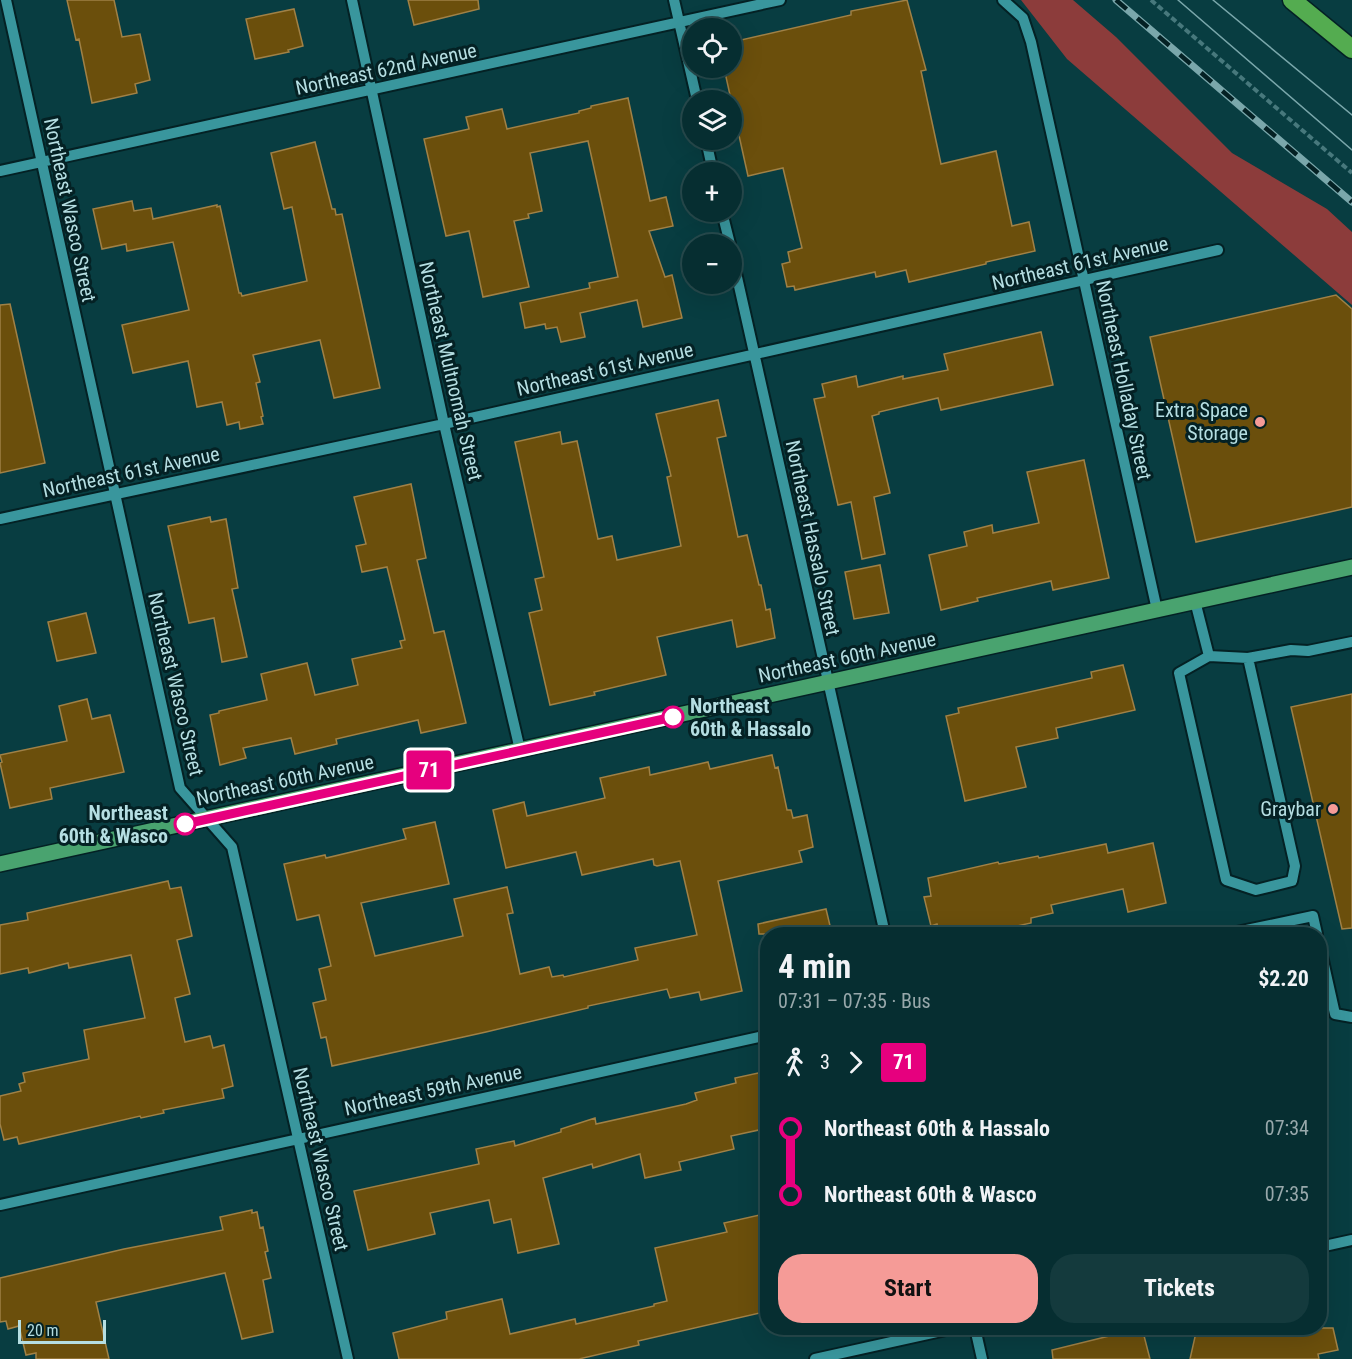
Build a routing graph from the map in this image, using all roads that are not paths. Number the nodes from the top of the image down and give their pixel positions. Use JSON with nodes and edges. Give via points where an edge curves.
{"nodes":[{"id":1,"x":6,"y":0,"type":"edge"},
{"id":2,"x":352,"y":0,"type":"edge"},
{"id":3,"x":674,"y":0,"type":"edge"},
{"id":4,"x":780,"y":0,"type":"edge"},
{"id":5,"x":1003,"y":0,"type":"edge"},
{"id":6,"x":1292,"y":0,"type":"edge"},
{"id":7,"x":679,"y":22,"type":"junction"},
{"id":8,"x":1352,"y":49,"type":"edge"},
{"id":9,"x":695,"y":90,"type":"edge"},
{"id":10,"x":372,"y":91,"type":"junction"},
{"id":11,"x":41,"y":162,"type":"junction"},
{"id":12,"x":0,"y":171,"type":"edge"},
{"id":13,"x":1218,"y":250,"type":"dead end"},
{"id":14,"x":1084,"y":280,"type":"junction"},
{"id":15,"x":741,"y":294,"type":"edge"},
{"id":16,"x":754,"y":354,"type":"junction"},
{"id":17,"x":444,"y":424,"type":"junction"},
{"id":18,"x":114,"y":494,"type":"junction"},
{"id":19,"x":0,"y":519,"type":"edge"},
{"id":20,"x":1352,"y":567,"type":"edge"},
{"id":21,"x":1195,"y":601,"type":"junction"},
{"id":22,"x":1157,"y":610,"type":"junction"},
{"id":23,"x":1352,"y":642,"type":"edge"},
{"id":24,"x":1209,"y":656,"type":"junction"},
{"id":25,"x":1248,"y":658,"type":"junction"},
{"id":26,"x":827,"y":684,"type":"junction"},
{"id":27,"x":520,"y":750,"type":"junction"},
{"id":28,"x":207,"y":819,"type":"junction"},
{"id":29,"x":0,"y":864,"type":"edge"},
{"id":30,"x":883,"y":927,"type":"edge"},
{"id":31,"x":1260,"y":927,"type":"edge"},
{"id":32,"x":1315,"y":927,"type":"edge"},
{"id":33,"x":1327,"y":978,"type":"edge"},
{"id":34,"x":1352,"y":1017,"type":"edge"},
{"id":35,"x":760,"y":1037,"type":"edge"},
{"id":36,"x":298,"y":1138,"type":"junction"},
{"id":37,"x":0,"y":1205,"type":"edge"},
{"id":38,"x":1352,"y":1240,"type":"edge"},
{"id":39,"x":1327,"y":1245,"type":"edge"},
{"id":40,"x":923,"y":1335,"type":"edge"},
{"id":41,"x":977,"y":1335,"type":"edge"},
{"id":42,"x":348,"y":1359,"type":"edge"},
{"id":43,"x":815,"y":1359,"type":"edge"},
{"id":44,"x":982,"y":1359,"type":"edge"}],
"edges":[{"from":1,"to":11,"type":"street","name":"Northeast Wasco Street"},
{"from":2,"to":10,"type":"street","name":"Northeast Multnomah Street"},
{"from":3,"to":7,"type":"street"},
{"from":4,"to":7,"type":"street","name":"Northeast 62nd Avenue"},
{"from":5,"to":14,"type":"street","name":"Northeast Holladay Street","via":[[1023,18],[1031,42]]},
{"from":6,"to":8,"type":"highway"},
{"from":7,"to":9,"type":"street"},
{"from":7,"to":10,"type":"street","name":"Northeast 62nd Avenue"},
{"from":10,"to":11,"type":"street","name":"Northeast 62nd Avenue"},
{"from":10,"to":17,"type":"street","name":"Northeast Multnomah Street"},
{"from":11,"to":12,"type":"street","name":"Northeast 62nd Avenue"},
{"from":11,"to":18,"type":"street","name":"Northeast Wasco Street"},
{"from":13,"to":14,"type":"street","name":"Northeast 61st Avenue"},
{"from":14,"to":16,"type":"street","name":"Northeast 61st Avenue"},
{"from":14,"to":22,"type":"street","name":"Northeast Holladay Street"},
{"from":15,"to":16,"type":"street","name":"Northeast Hassalo Street"},
{"from":16,"to":17,"type":"street","name":"Northeast 61st Avenue"},
{"from":16,"to":26,"type":"street","name":"Northeast Hassalo Street"},
{"from":17,"to":18,"type":"street","name":"Northeast 61st Avenue"},
{"from":17,"to":27,"type":"street","name":"Northeast Multnomah Street"},
{"from":18,"to":19,"type":"street","name":"Northeast 61st Avenue"},
{"from":18,"to":28,"type":"street","name":"Northeast Wasco Street","via":[[180,788]]},
{"from":20,"to":21,"type":"main road","name":"Northeast 60th Avenue"},
{"from":21,"to":22,"type":"main road","name":"Northeast 60th Avenue"},
{"from":21,"to":24,"type":"street"},
{"from":22,"to":26,"type":"main road","name":"Northeast 60th Avenue"},
{"from":23,"to":25,"type":"street"},
{"from":24,"to":25,"type":"street"},
{"from":24,"to":25,"type":"street","via":[[1179,673],[1226,880],[1256,890],[1292,881],[1295,866]]},
{"from":26,"to":27,"type":"main road","name":"Northeast 60th Avenue"},
{"from":26,"to":30,"type":"street","name":"Northeast Hassalo Street"},
{"from":27,"to":28,"type":"main road","name":"Northeast 60th Avenue"},
{"from":28,"to":29,"type":"main road","name":"Northeast 60th Avenue"},
{"from":28,"to":36,"type":"street","name":"Northeast Wasco Street","via":[[232,847]]},
{"from":31,"to":32,"type":"street","via":[[1313,916]]},
{"from":33,"to":34,"type":"street","via":[[1335,1014]]},
{"from":35,"to":36,"type":"street","name":"Northeast 59th Avenue"},
{"from":36,"to":37,"type":"street","name":"Northeast 59th Avenue"},
{"from":36,"to":42,"type":"street","name":"Northeast Wasco Street"},
{"from":38,"to":39,"type":"street"},
{"from":40,"to":43,"type":"street"},
{"from":41,"to":44,"type":"street"}]}
